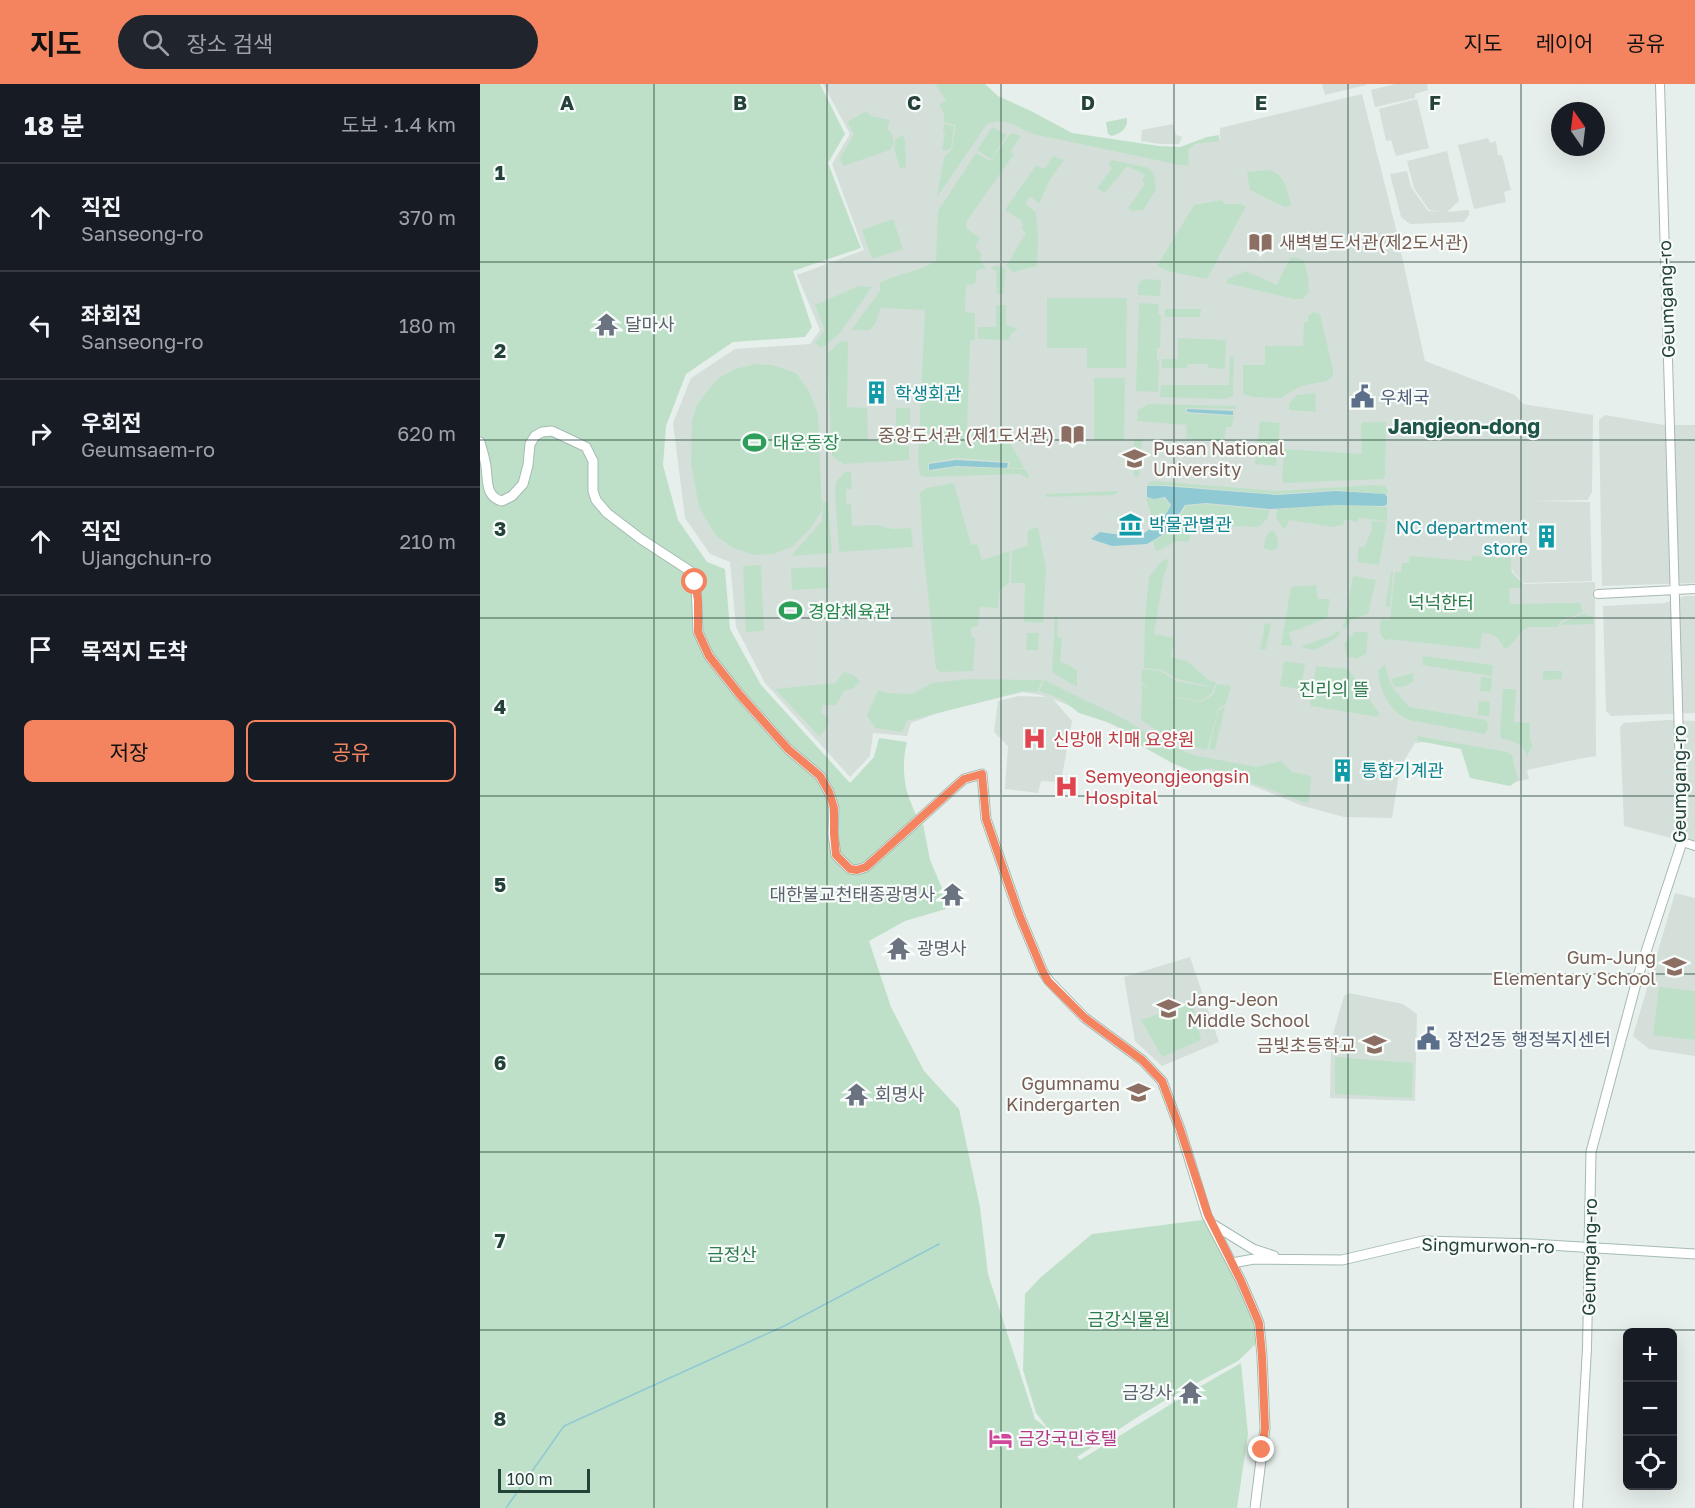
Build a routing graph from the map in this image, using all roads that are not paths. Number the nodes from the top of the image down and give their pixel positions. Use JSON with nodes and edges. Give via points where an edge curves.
{"nodes":[{"id":1,"x":1660,"y":84,"type":"edge"},
{"id":2,"x":480,"y":442,"type":"edge"},
{"id":3,"x":1695,"y":589,"type":"edge"},
{"id":4,"x":1675,"y":590,"type":"junction"},
{"id":5,"x":1598,"y":594,"type":"dead end"},
{"id":6,"x":1682,"y":842,"type":"junction"},
{"id":7,"x":1695,"y":846,"type":"edge"},
{"id":8,"x":1212,"y":1224,"type":"junction"},
{"id":9,"x":1589,"y":1248,"type":"junction"},
{"id":10,"x":1695,"y":1254,"type":"edge"},
{"id":11,"x":1282,"y":1258,"type":"junction"},
{"id":12,"x":1232,"y":1263,"type":"junction"},
{"id":13,"x":1255,"y":1508,"type":"edge"},
{"id":14,"x":1578,"y":1508,"type":"edge"}],
"edges":[{"from":1,"to":4,"type":"street","name":"Geumgang-ro"},
{"from":2,"to":8,"type":"main road","via":[[488,489],[502,501],[523,484],[530,444],[537,435],[554,431],[587,448],[593,461],[596,500],[644,541],[690,571],[696,590],[698,634],[709,656],[788,749],[822,778],[834,808],[836,855],[849,868],[866,867],[964,779],[982,774],[986,819],[1043,972],[1085,1018],[1142,1060],[1162,1081]]},
{"from":3,"to":4,"type":"street"},
{"from":4,"to":5,"type":"street"},
{"from":4,"to":6,"type":"street","name":"Geumgang-ro"},
{"from":6,"to":7,"type":"street"},
{"from":6,"to":9,"type":"main road","name":"Geumgang-ro","via":[[1638,976],[1591,1152]]},
{"from":8,"to":11,"type":"main road","name":"Singmurwon-ro","via":[[1253,1249]]},
{"from":8,"to":12,"type":"main road"},
{"from":9,"to":10,"type":"main road","name":"Singmurwon-ro"},
{"from":9,"to":11,"type":"main road","name":"Singmurwon-ro","via":[[1423,1242],[1342,1260]]},
{"from":9,"to":14,"type":"street","name":"Geumgang-ro"},
{"from":11,"to":12,"type":"main road","name":"Singmurwon-ro"},
{"from":12,"to":13,"type":"main road","via":[[1259,1323],[1265,1428]]}]}
